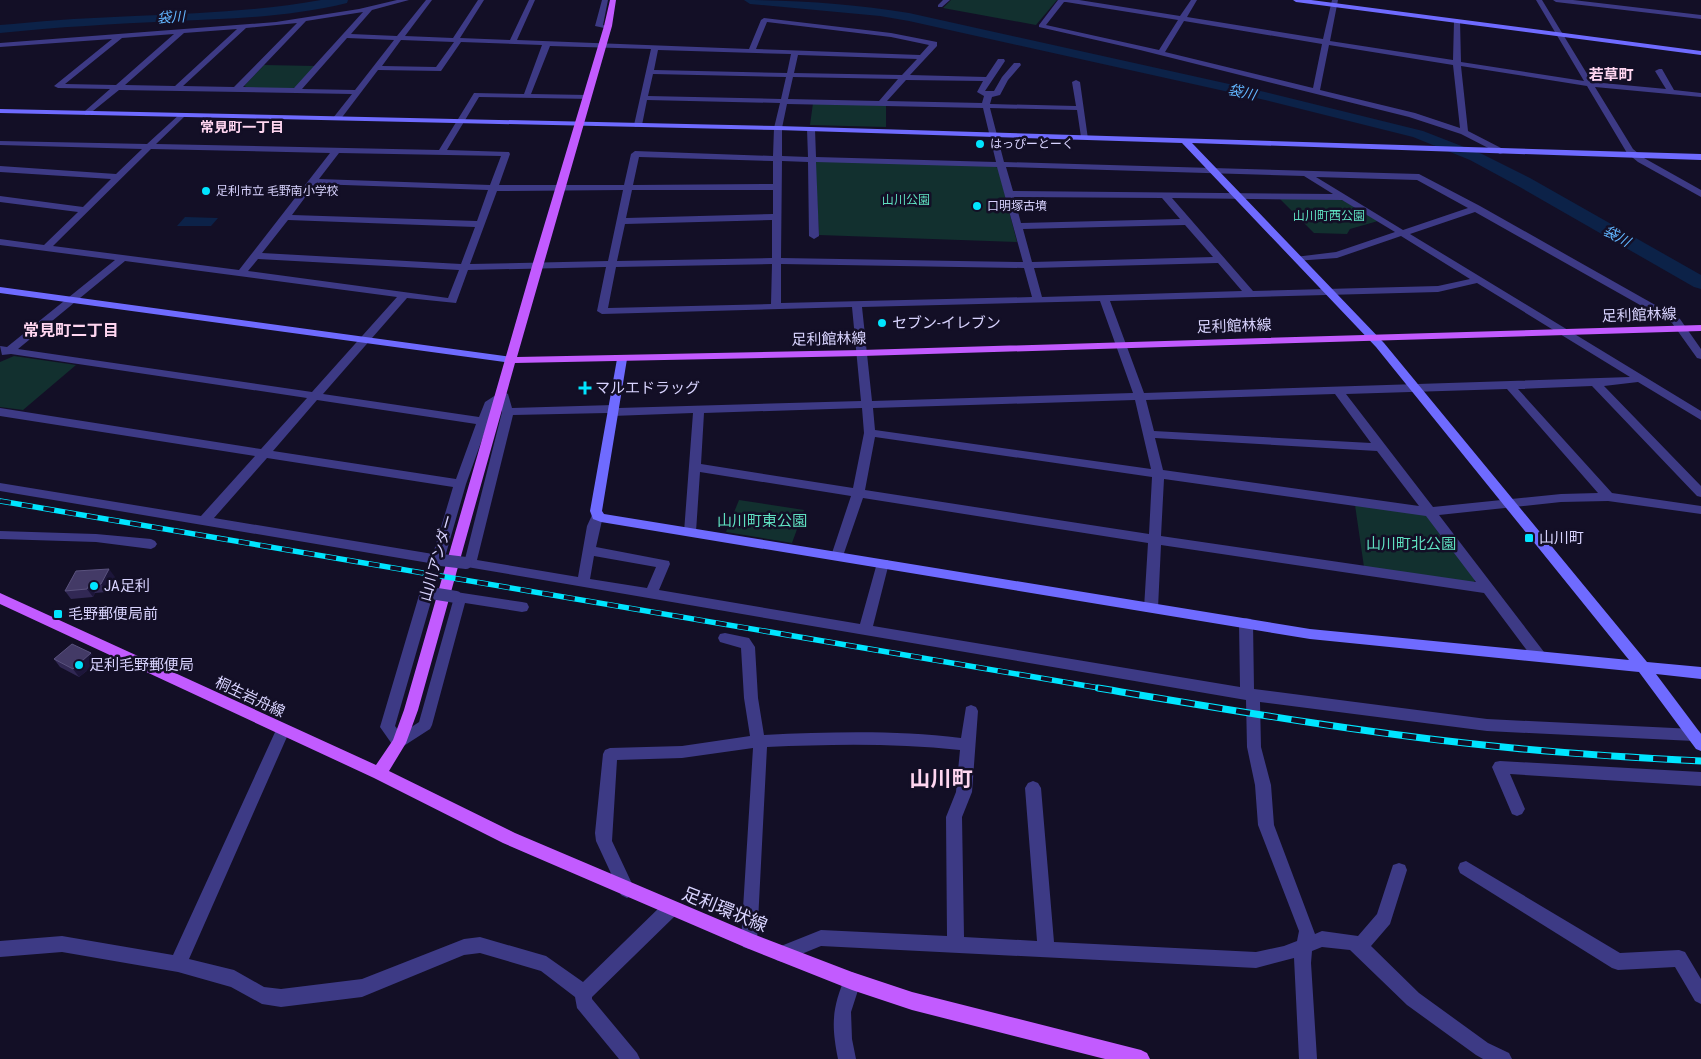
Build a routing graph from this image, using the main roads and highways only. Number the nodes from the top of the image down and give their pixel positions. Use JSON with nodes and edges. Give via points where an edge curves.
{"nodes":[{"id":1,"x":613,"y":0,"type":"edge"},
{"id":2,"x":1701,"y":328,"type":"edge"},
{"id":3,"x":512,"y":360,"type":"junction"},
{"id":4,"x":502,"y":394,"type":"road end"},
{"id":5,"x":502,"y":414,"type":"road end"},
{"id":6,"x":0,"y":598,"type":"edge"},
{"id":7,"x":379,"y":773,"type":"junction"},
{"id":8,"x":1094,"y":1053,"type":"edge"},
{"id":9,"x":1141,"y":1059,"type":"edge"}],
"edges":[{"from":1,"to":3,"type":"main road"},
{"from":2,"to":3,"type":"main road","name":"足利館林線"},
{"from":3,"to":4,"type":"main road"},
{"from":5,"to":7,"type":"main road","name":"山川アンダー","via":[[411,710],[399,743]]},
{"from":6,"to":7,"type":"main road","name":"桐生岩舟線"},
{"from":7,"to":8,"type":"main road","name":"足利環状線","via":[[509,838],[782,954],[912,1001]]},
{"from":8,"to":9,"type":"main road","name":"足利環状線"}]}
